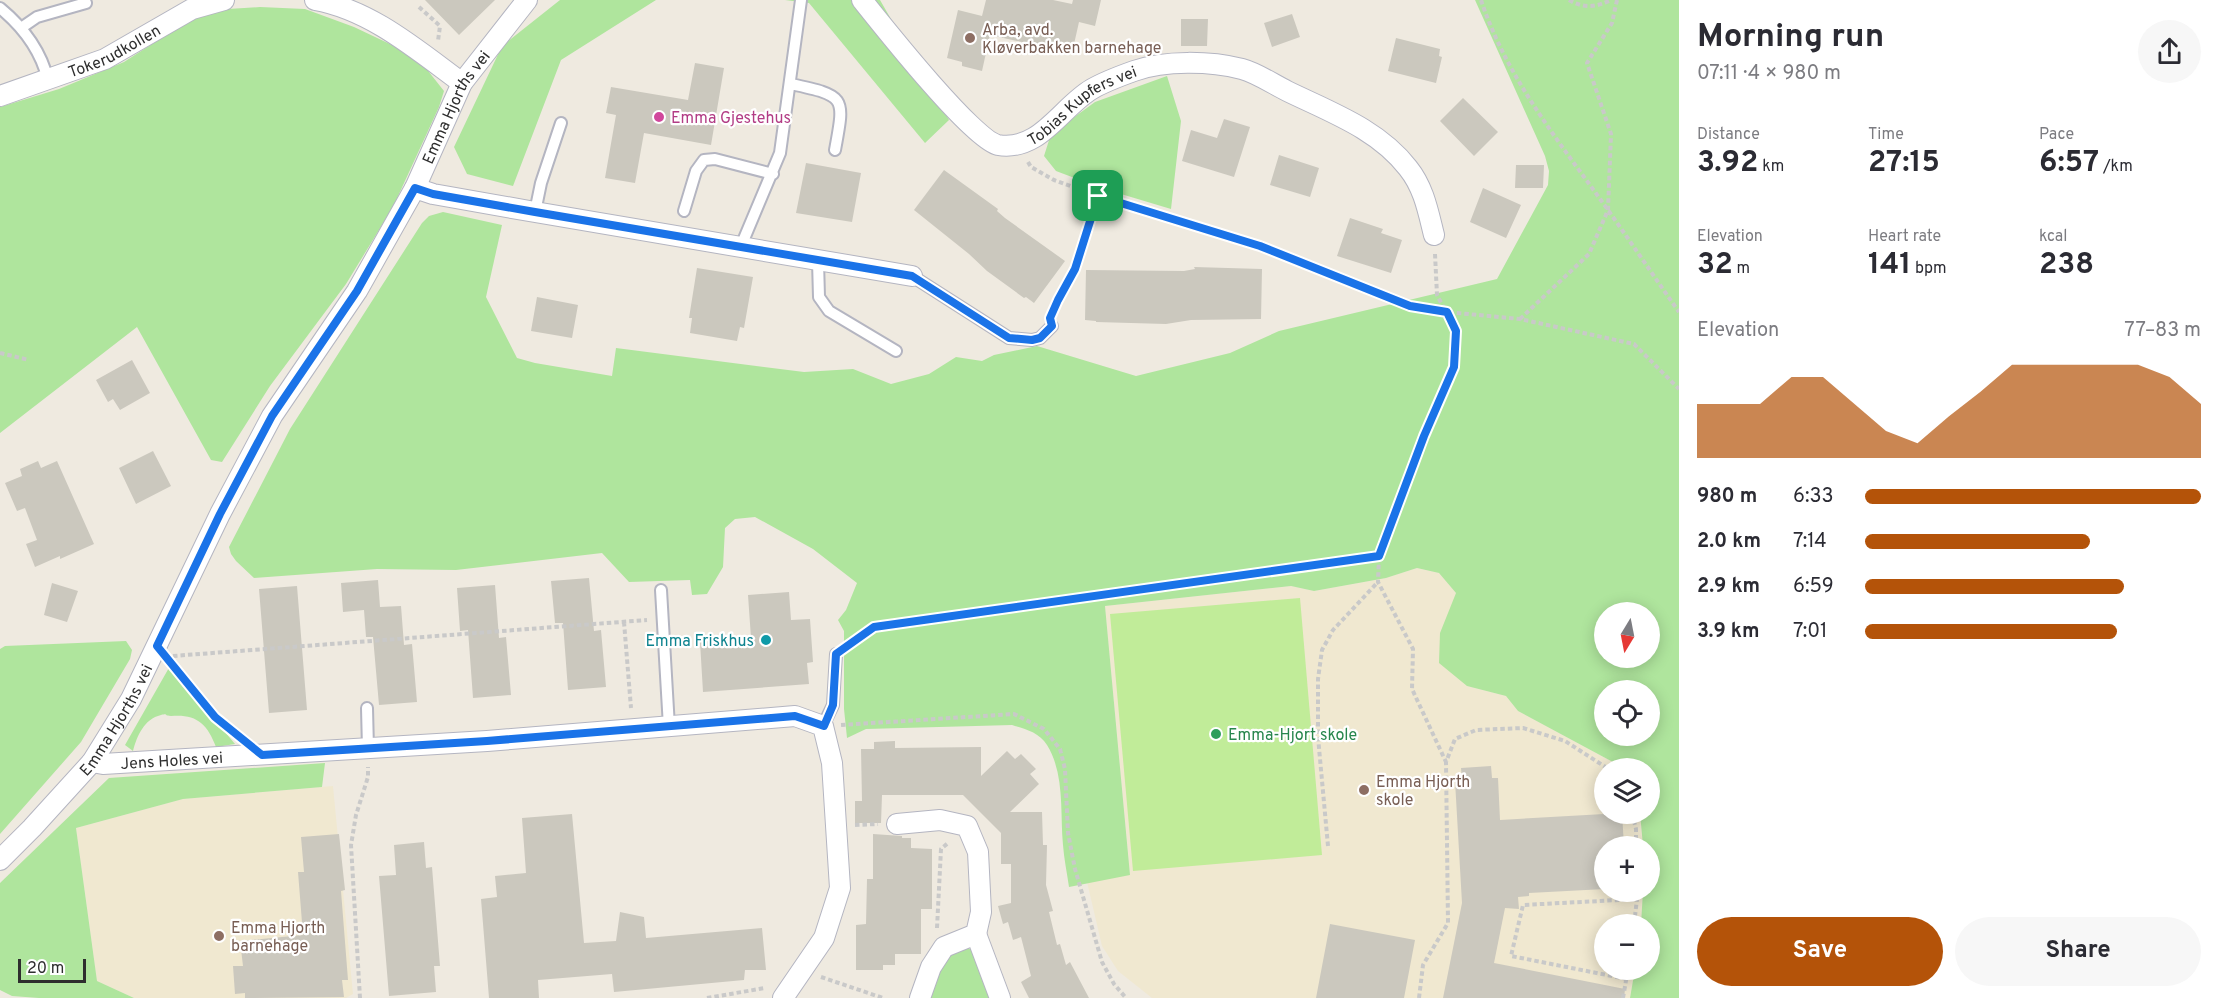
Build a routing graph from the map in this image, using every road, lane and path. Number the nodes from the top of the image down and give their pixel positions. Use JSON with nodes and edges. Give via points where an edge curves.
{"nodes":[{"id":1,"x":224,"y":0,"type":"edge"},
{"id":2,"x":315,"y":0,"type":"edge"},
{"id":3,"x":527,"y":0,"type":"edge"},
{"id":4,"x":801,"y":0,"type":"edge"},
{"id":5,"x":862,"y":0,"type":"edge"},
{"id":6,"x":1481,"y":0,"type":"edge"},
{"id":7,"x":1569,"y":0,"type":"edge"},
{"id":8,"x":1611,"y":0,"type":"edge"},
{"id":9,"x":1617,"y":0,"type":"edge"},
{"id":10,"x":86,"y":3,"type":"dead end"},
{"id":11,"x":419,"y":7,"type":"dead end"},
{"id":12,"x":0,"y":8,"type":"edge"},
{"id":13,"x":21,"y":28,"type":"junction"},
{"id":14,"x":437,"y":47,"type":"dead end"},
{"id":15,"x":48,"y":80,"type":"junction"},
{"id":16,"x":462,"y":83,"type":"junction"},
{"id":17,"x":791,"y":84,"type":"junction"},
{"id":18,"x":0,"y":96,"type":"edge"},
{"id":19,"x":561,"y":123,"type":"dead end"},
{"id":20,"x":1015,"y":146,"type":"junction"},
{"id":21,"x":835,"y":150,"type":"dead end"},
{"id":22,"x":773,"y":174,"type":"junction"},
{"id":23,"x":415,"y":188,"type":"junction"},
{"id":24,"x":1098,"y":196,"type":"junction"},
{"id":25,"x":1608,"y":210,"type":"junction"},
{"id":26,"x":684,"y":211,"type":"dead end"},
{"id":27,"x":535,"y":212,"type":"junction"},
{"id":28,"x":1434,"y":235,"type":"joint"},
{"id":29,"x":741,"y":246,"type":"junction"},
{"id":30,"x":819,"y":261,"type":"junction"},
{"id":31,"x":912,"y":276,"type":"joint"},
{"id":32,"x":1447,"y":312,"type":"junction"},
{"id":33,"x":1679,"y":312,"type":"edge"},
{"id":34,"x":1520,"y":319,"type":"junction"},
{"id":35,"x":1052,"y":326,"type":"joint"},
{"id":36,"x":896,"y":351,"type":"dead end"},
{"id":37,"x":0,"y":353,"type":"edge"},
{"id":38,"x":29,"y":360,"type":"dead end"},
{"id":39,"x":1679,"y":389,"type":"edge"},
{"id":40,"x":1379,"y":556,"type":"junction"},
{"id":41,"x":1378,"y":582,"type":"junction"},
{"id":42,"x":661,"y":590,"type":"dead end"},
{"id":43,"x":663,"y":619,"type":"junction"},
{"id":44,"x":624,"y":622,"type":"junction"},
{"id":45,"x":836,"y":654,"type":"joint"},
{"id":46,"x":368,"y":708,"type":"dead end"},
{"id":47,"x":824,"y":726,"type":"junction"},
{"id":48,"x":669,"y":727,"type":"junction"},
{"id":49,"x":633,"y":730,"type":"junction"},
{"id":50,"x":368,"y":748,"type":"junction"},
{"id":51,"x":262,"y":755,"type":"junction"},
{"id":52,"x":1594,"y":760,"type":"edge"},
{"id":53,"x":92,"y":762,"type":"junction"},
{"id":54,"x":1446,"y":762,"type":"junction"},
{"id":55,"x":897,"y":824,"type":"joint"},
{"id":56,"x":837,"y":825,"type":"junction"},
{"id":57,"x":967,"y":826,"type":"junction"},
{"id":58,"x":1328,"y":846,"type":"dead end"},
{"id":59,"x":0,"y":860,"type":"edge"},
{"id":60,"x":1594,"y":901,"type":"edge"},
{"id":61,"x":937,"y":931,"type":"dead end"},
{"id":62,"x":976,"y":934,"type":"junction"},
{"id":63,"x":1594,"y":972,"type":"edge"},
{"id":64,"x":1627,"y":980,"type":"edge"},
{"id":65,"x":793,"y":984,"type":"edge"},
{"id":66,"x":360,"y":998,"type":"edge"},
{"id":67,"x":706,"y":998,"type":"edge"},
{"id":68,"x":883,"y":998,"type":"edge"},
{"id":69,"x":920,"y":998,"type":"edge"},
{"id":70,"x":1000,"y":998,"type":"edge"},
{"id":71,"x":1126,"y":998,"type":"edge"},
{"id":72,"x":1419,"y":998,"type":"edge"},
{"id":73,"x":1623,"y":998,"type":"edge"}],
"edges":[{"from":1,"to":15,"type":"street","name":"Tokerudkollen","via":[[192,9],[105,59]]},
{"from":2,"to":16,"type":"street","via":[[368,19]]},
{"from":3,"to":16,"type":"street","name":"Emma Hjorths vei"},
{"from":4,"to":17,"type":"lane"},
{"from":5,"to":20,"type":"street","name":"Tobias Kupfers vei","via":[[920,71],[979,133],[995,145]]},
{"from":6,"to":25,"type":"path","via":[[1517,78],[1552,135]]},
{"from":7,"to":8,"type":"path","via":[[1596,7]]},
{"from":9,"to":25,"type":"path","via":[[1612,23],[1587,63],[1611,134]]},
{"from":10,"to":13,"type":"lane","via":[[37,17]]},
{"from":11,"to":14,"type":"path","via":[[440,26]]},
{"from":12,"to":13,"type":"lane"},
{"from":13,"to":15,"type":"lane","via":[[44,64]]},
{"from":15,"to":18,"type":"street","name":"Tokerudkollen"},
{"from":16,"to":23,"type":"street","name":"Emma Hjorths vei"},
{"from":17,"to":21,"type":"lane","via":[[824,91],[841,104]]},
{"from":17,"to":22,"type":"lane"},
{"from":19,"to":27,"type":"lane"},
{"from":20,"to":24,"type":"path","via":[[1032,167],[1054,180]]},
{"from":20,"to":28,"type":"street","name":"Tobias Kupfers vei","via":[[1036,138],[1092,89],[1136,70],[1176,63],[1210,63],[1244,70],[1353,123],[1388,146],[1409,169],[1424,195]]},
{"from":22,"to":26,"type":"lane","via":[[715,159],[704,160],[696,171]]},
{"from":22,"to":29,"type":"lane"},
{"from":23,"to":27,"type":"street"},
{"from":23,"to":53,"type":"street","name":"Emma Hjorths vei","via":[[357,291],[272,416],[131,699]]},
{"from":24,"to":32,"type":"path","via":[[1260,246],[1410,306]]},
{"from":24,"to":35,"type":"path","via":[[1075,269],[1050,318]]},
{"from":25,"to":33,"type":"path"},
{"from":25,"to":34,"type":"path","via":[[1589,254]]},
{"from":27,"to":29,"type":"street"},
{"from":28,"to":32,"type":"path","via":[[1437,295]]},
{"from":29,"to":30,"type":"street"},
{"from":30,"to":31,"type":"street"},
{"from":30,"to":36,"type":"lane","via":[[819,297],[829,311]]},
{"from":31,"to":35,"type":"lane","via":[[1009,338],[1040,338]]},
{"from":32,"to":34,"type":"path"},
{"from":32,"to":40,"type":"path","via":[[1456,331],[1454,367]]},
{"from":34,"to":39,"type":"path","via":[[1634,344]]},
{"from":37,"to":38,"type":"path"},
{"from":40,"to":41,"type":"path"},
{"from":40,"to":45,"type":"path","via":[[874,627]]},
{"from":41,"to":54,"type":"path","via":[[1413,649],[1412,690]]},
{"from":41,"to":58,"type":"path","via":[[1333,630],[1322,650],[1318,737]]},
{"from":42,"to":43,"type":"lane"},
{"from":43,"to":44,"type":"path"},
{"from":43,"to":48,"type":"lane"},
{"from":44,"to":49,"type":"path"},
{"from":44,"to":51,"type":"path","via":[[166,657],[215,717]]},
{"from":45,"to":47,"type":"lane","via":[[833,705]]},
{"from":46,"to":50,"type":"lane"},
{"from":47,"to":48,"type":"street","name":"Jens Holes vei","via":[[795,716]]},
{"from":47,"to":56,"type":"street","via":[[832,763]]},
{"from":47,"to":71,"type":"path","via":[[1014,714],[1044,729],[1060,749],[1065,769],[1068,833],[1102,962]]},
{"from":48,"to":49,"type":"street","name":"Jens Holes vei"},
{"from":49,"to":50,"type":"street","name":"Jens Holes vei"},
{"from":50,"to":51,"type":"street","name":"Jens Holes vei"},
{"from":50,"to":66,"type":"path","via":[[368,777],[351,845]]},
{"from":51,"to":53,"type":"street","name":"Jens Holes vei"},
{"from":52,"to":54,"type":"path","via":[[1565,741],[1523,728],[1476,730],[1455,739]]},
{"from":53,"to":59,"type":"street","name":"Emma Hjorths vei"},
{"from":54,"to":72,"type":"path","via":[[1448,923],[1423,965]]},
{"from":55,"to":56,"type":"path"},
{"from":55,"to":57,"type":"street","via":[[940,820]]},
{"from":56,"to":65,"type":"street","via":[[840,888],[824,938]]},
{"from":57,"to":61,"type":"path","via":[[941,849]]},
{"from":57,"to":62,"type":"street","via":[[978,852],[981,912]]},
{"from":60,"to":63,"type":"path","via":[[1523,905],[1511,956]]},
{"from":62,"to":69,"type":"street","via":[[944,947],[931,967]]},
{"from":62,"to":70,"type":"street"},
{"from":64,"to":73,"type":"path"},
{"from":65,"to":67,"type":"path"},
{"from":65,"to":68,"type":"path"}]}
